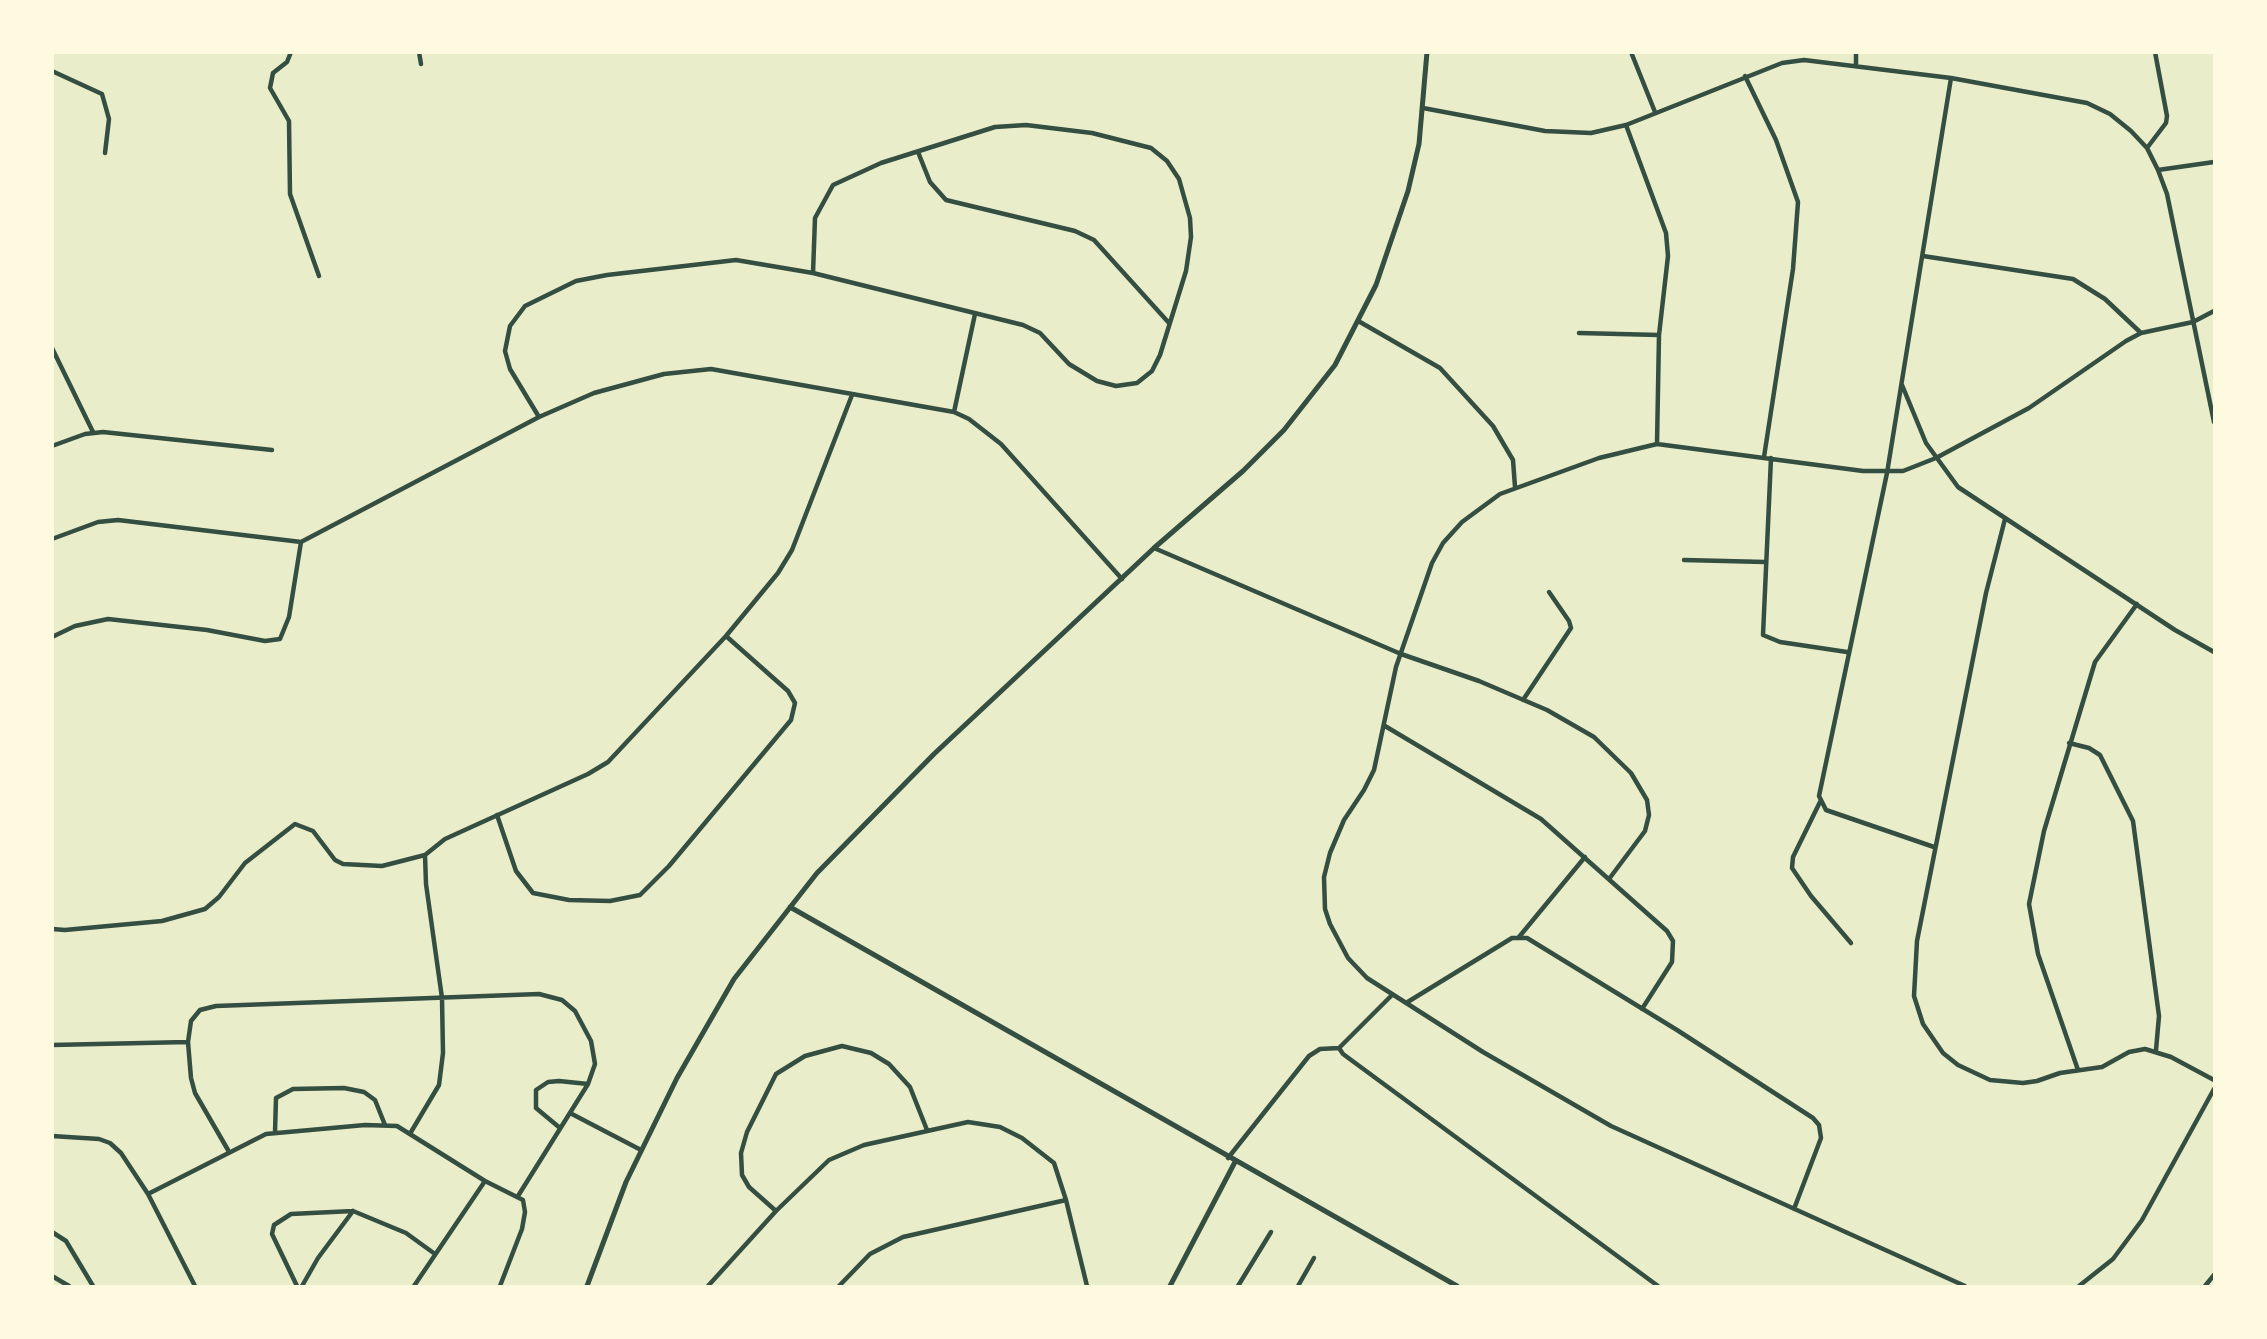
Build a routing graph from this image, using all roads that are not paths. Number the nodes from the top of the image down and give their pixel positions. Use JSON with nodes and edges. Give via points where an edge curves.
{"nodes":[{"id":1,"x":291,"y":52,"type":"edge"},
{"id":2,"x":419,"y":52,"type":"edge"},
{"id":3,"x":1427,"y":52,"type":"edge"},
{"id":4,"x":1631,"y":52,"type":"edge"},
{"id":5,"x":1856,"y":52,"type":"edge"},
{"id":6,"x":2155,"y":52,"type":"edge"},
{"id":7,"x":421,"y":64,"type":"dead end"},
{"id":8,"x":1856,"y":64,"type":"junction"},
{"id":9,"x":52,"y":71,"type":"edge"},
{"id":10,"x":1745,"y":76,"type":"junction"},
{"id":11,"x":1951,"y":78,"type":"junction"},
{"id":12,"x":1423,"y":108,"type":"junction"},
{"id":13,"x":1655,"y":113,"type":"junction"},
{"id":14,"x":1626,"y":125,"type":"junction"},
{"id":15,"x":2147,"y":148,"type":"junction"},
{"id":16,"x":918,"y":152,"type":"junction"},
{"id":17,"x":105,"y":153,"type":"dead end"},
{"id":18,"x":2214,"y":162,"type":"edge"},
{"id":19,"x":2158,"y":170,"type":"junction"},
{"id":20,"x":1923,"y":256,"type":"junction"},
{"id":21,"x":813,"y":274,"type":"junction"},
{"id":22,"x":319,"y":276,"type":"dead end"},
{"id":23,"x":2214,"y":311,"type":"edge"},
{"id":24,"x":975,"y":314,"type":"junction"},
{"id":25,"x":2193,"y":321,"type":"junction"},
{"id":26,"x":1360,"y":322,"type":"junction"},
{"id":27,"x":1170,"y":324,"type":"junction"},
{"id":28,"x":1579,"y":332,"type":"dead end"},
{"id":29,"x":2141,"y":333,"type":"junction"},
{"id":30,"x":1659,"y":335,"type":"junction"},
{"id":31,"x":52,"y":348,"type":"edge"},
{"id":32,"x":1901,"y":383,"type":"junction"},
{"id":33,"x":852,"y":395,"type":"junction"},
{"id":34,"x":954,"y":412,"type":"junction"},
{"id":35,"x":539,"y":417,"type":"junction"},
{"id":36,"x":2214,"y":422,"type":"edge"},
{"id":37,"x":93,"y":432,"type":"junction"},
{"id":38,"x":1657,"y":444,"type":"junction"},
{"id":39,"x":52,"y":446,"type":"edge"},
{"id":40,"x":272,"y":450,"type":"dead end"},
{"id":41,"x":1764,"y":458,"type":"junction"},
{"id":42,"x":1771,"y":458,"type":"junction"},
{"id":43,"x":1936,"y":458,"type":"junction"},
{"id":44,"x":1887,"y":473,"type":"junction"},
{"id":45,"x":1516,"y":487,"type":"junction"},
{"id":46,"x":2005,"y":519,"type":"junction"},
{"id":47,"x":52,"y":538,"type":"edge"},
{"id":48,"x":301,"y":542,"type":"junction"},
{"id":49,"x":1154,"y":548,"type":"junction"},
{"id":50,"x":1684,"y":560,"type":"dead end"},
{"id":51,"x":1765,"y":562,"type":"junction"},
{"id":52,"x":1122,"y":579,"type":"junction"},
{"id":53,"x":1549,"y":592,"type":"dead end"},
{"id":54,"x":2137,"y":604,"type":"junction"},
{"id":55,"x":726,"y":636,"type":"junction"},
{"id":56,"x":52,"y":637,"type":"edge"},
{"id":57,"x":1847,"y":652,"type":"junction"},
{"id":58,"x":2214,"y":652,"type":"edge"},
{"id":59,"x":1401,"y":654,"type":"junction"},
{"id":60,"x":1523,"y":701,"type":"junction"},
{"id":61,"x":1385,"y":726,"type":"junction"},
{"id":62,"x":2068,"y":743,"type":"junction"},
{"id":63,"x":1820,"y":802,"type":"junction"},
{"id":64,"x":497,"y":815,"type":"junction"},
{"id":65,"x":1934,"y":847,"type":"junction"},
{"id":66,"x":425,"y":855,"type":"junction"},
{"id":67,"x":1585,"y":857,"type":"junction"},
{"id":68,"x":1609,"y":879,"type":"junction"},
{"id":69,"x":790,"y":907,"type":"junction"},
{"id":70,"x":52,"y":929,"type":"edge"},
{"id":71,"x":1519,"y":937,"type":"junction"},
{"id":72,"x":1851,"y":943,"type":"dead end"},
{"id":73,"x":1392,"y":995,"type":"junction"},
{"id":74,"x":442,"y":998,"type":"junction"},
{"id":75,"x":1405,"y":1003,"type":"junction"},
{"id":76,"x":1642,"y":1009,"type":"junction"},
{"id":77,"x":188,"y":1042,"type":"junction"},
{"id":78,"x":52,"y":1045,"type":"edge"},
{"id":79,"x":1339,"y":1048,"type":"junction"},
{"id":80,"x":2156,"y":1050,"type":"junction"},
{"id":81,"x":2078,"y":1070,"type":"junction"},
{"id":82,"x":2214,"y":1080,"type":"edge"},
{"id":83,"x":588,"y":1084,"type":"junction"},
{"id":84,"x":2214,"y":1089,"type":"edge"},
{"id":85,"x":570,"y":1113,"type":"junction"},
{"id":86,"x":385,"y":1125,"type":"junction"},
{"id":87,"x":560,"y":1128,"type":"junction"},
{"id":88,"x":927,"y":1130,"type":"junction"},
{"id":89,"x":275,"y":1132,"type":"junction"},
{"id":90,"x":411,"y":1132,"type":"junction"},
{"id":91,"x":52,"y":1136,"type":"edge"},
{"id":92,"x":228,"y":1150,"type":"junction"},
{"id":93,"x":641,"y":1150,"type":"junction"},
{"id":94,"x":1228,"y":1158,"type":"junction"},
{"id":95,"x":1235,"y":1162,"type":"junction"},
{"id":96,"x":485,"y":1181,"type":"junction"},
{"id":97,"x":148,"y":1194,"type":"junction"},
{"id":98,"x":517,"y":1196,"type":"junction"},
{"id":99,"x":1066,"y":1200,"type":"junction"},
{"id":100,"x":1794,"y":1209,"type":"junction"},
{"id":101,"x":353,"y":1211,"type":"junction"},
{"id":102,"x":776,"y":1211,"type":"junction"},
{"id":103,"x":52,"y":1232,"type":"edge"},
{"id":104,"x":1271,"y":1232,"type":"dead end"},
{"id":105,"x":435,"y":1254,"type":"junction"},
{"id":106,"x":1314,"y":1258,"type":"dead end"},
{"id":107,"x":2214,"y":1275,"type":"edge"},
{"id":108,"x":52,"y":1276,"type":"edge"},
{"id":109,"x":69,"y":1286,"type":"edge"},
{"id":110,"x":93,"y":1286,"type":"edge"},
{"id":111,"x":195,"y":1286,"type":"edge"},
{"id":112,"x":300,"y":1286,"type":"edge"},
{"id":113,"x":414,"y":1286,"type":"edge"},
{"id":114,"x":500,"y":1286,"type":"edge"},
{"id":115,"x":587,"y":1286,"type":"edge"},
{"id":116,"x":708,"y":1286,"type":"edge"},
{"id":117,"x":839,"y":1286,"type":"edge"},
{"id":118,"x":1087,"y":1286,"type":"edge"},
{"id":119,"x":1170,"y":1286,"type":"edge"},
{"id":120,"x":1238,"y":1286,"type":"edge"},
{"id":121,"x":1298,"y":1286,"type":"edge"},
{"id":122,"x":1457,"y":1286,"type":"edge"},
{"id":123,"x":1658,"y":1286,"type":"edge"},
{"id":124,"x":1965,"y":1286,"type":"edge"},
{"id":125,"x":2079,"y":1286,"type":"edge"},
{"id":126,"x":2205,"y":1286,"type":"edge"}],
"edges":[{"from":1,"to":22,"type":"street","via":[[287,62],[273,72],[270,88],[289,121],[290,194]]},
{"from":2,"to":7,"type":"street"},
{"from":3,"to":12,"type":"street"},
{"from":4,"to":13,"type":"street"},
{"from":5,"to":8,"type":"street"},
{"from":6,"to":15,"type":"street","via":[[2167,116]]},
{"from":8,"to":10,"type":"street","via":[[1794,60]]},
{"from":8,"to":11,"type":"street"},
{"from":9,"to":17,"type":"street","via":[[102,94],[109,119]]},
{"from":10,"to":13,"type":"street"},
{"from":10,"to":41,"type":"street","via":[[1776,140],[1798,202],[1793,269]]},
{"from":11,"to":15,"type":"street","via":[[2087,103],[2110,114]]},
{"from":11,"to":20,"type":"street"},
{"from":12,"to":14,"type":"street","via":[[1545,131],[1591,133]]},
{"from":12,"to":26,"type":"street","via":[[1408,191]]},
{"from":13,"to":14,"type":"street"},
{"from":14,"to":30,"type":"street","via":[[1666,233],[1668,256]]},
{"from":15,"to":19,"type":"street"},
{"from":16,"to":21,"type":"street","via":[[862,170],[826,194],[815,218]]},
{"from":16,"to":27,"type":"street","via":[[930,182],[946,200],[1075,231],[1094,240]]},
{"from":16,"to":27,"type":"street","via":[[995,127],[1026,125],[1092,133],[1160,153],[1179,179],[1191,237]]},
{"from":18,"to":19,"type":"street"},
{"from":19,"to":25,"type":"street"},
{"from":20,"to":29,"type":"street","via":[[2073,279],[2105,299]]},
{"from":20,"to":32,"type":"street"},
{"from":21,"to":24,"type":"street"},
{"from":21,"to":35,"type":"street","via":[[736,260],[607,275],[576,281],[544,295],[515,316],[505,351],[510,369]]},
{"from":23,"to":25,"type":"street"},
{"from":24,"to":27,"type":"street","via":[[1032,329],[1082,372],[1116,386],[1138,383],[1152,371]]},
{"from":24,"to":34,"type":"street"},
{"from":25,"to":29,"type":"street"},
{"from":25,"to":36,"type":"street"},
{"from":26,"to":45,"type":"street","via":[[1440,368],[1493,426],[1513,460]]},
{"from":26,"to":49,"type":"street","via":[[1335,365],[1284,430]]},
{"from":28,"to":30,"type":"street"},
{"from":29,"to":43,"type":"street","via":[[2029,408]]},
{"from":30,"to":38,"type":"street"},
{"from":31,"to":37,"type":"street"},
{"from":32,"to":43,"type":"street"},
{"from":32,"to":44,"type":"street"},
{"from":33,"to":34,"type":"street"},
{"from":33,"to":35,"type":"street","via":[[737,372],[689,370],[629,382]]},
{"from":33,"to":55,"type":"street","via":[[792,550]]},
{"from":34,"to":52,"type":"street","via":[[1001,444]]},
{"from":35,"to":48,"type":"street"},
{"from":37,"to":39,"type":"street"},
{"from":37,"to":40,"type":"street"},
{"from":38,"to":41,"type":"street"},
{"from":38,"to":45,"type":"street","via":[[1599,457]]},
{"from":41,"to":42,"type":"street"},
{"from":42,"to":44,"type":"street"},
{"from":42,"to":51,"type":"street"},
{"from":43,"to":44,"type":"street"},
{"from":43,"to":46,"type":"street","via":[[1958,487]]},
{"from":44,"to":57,"type":"street"},
{"from":45,"to":59,"type":"street","via":[[1480,508],[1443,543]]},
{"from":46,"to":54,"type":"street"},
{"from":46,"to":65,"type":"street"},
{"from":47,"to":48,"type":"street","via":[[118,520]]},
{"from":48,"to":56,"type":"street","via":[[289,617],[280,639],[265,641],[108,619]]},
{"from":49,"to":52,"type":"street"},
{"from":49,"to":59,"type":"street"},
{"from":50,"to":51,"type":"street"},
{"from":51,"to":57,"type":"street","via":[[1763,635]]},
{"from":52,"to":69,"type":"street","via":[[884,802]]},
{"from":53,"to":60,"type":"street","via":[[1570,628]]},
{"from":54,"to":58,"type":"street"},
{"from":54,"to":62,"type":"street","via":[[2095,662]]},
{"from":55,"to":64,"type":"street","via":[[608,762]]},
{"from":55,"to":64,"type":"street","via":[[788,691],[795,703],[791,720],[669,866],[640,894],[597,901],[533,893],[516,871]]},
{"from":57,"to":63,"type":"street"},
{"from":59,"to":60,"type":"street"},
{"from":59,"to":61,"type":"street","via":[[1387,698]]},
{"from":60,"to":68,"type":"street","via":[[1547,709],[1594,737],[1631,773],[1647,800],[1645,831]]},
{"from":61,"to":67,"type":"street","via":[[1541,819]]},
{"from":61,"to":73,"type":"street","via":[[1374,770],[1330,853],[1324,895],[1329,924],[1348,958]]},
{"from":62,"to":80,"type":"street","via":[[2100,755],[2133,821],[2159,1016]]},
{"from":62,"to":81,"type":"street","via":[[2029,904],[2038,954]]},
{"from":63,"to":65,"type":"street","via":[[1826,810]]},
{"from":63,"to":72,"type":"street","via":[[1792,868]]},
{"from":64,"to":66,"type":"street","via":[[445,839]]},
{"from":65,"to":81,"type":"street","via":[[1914,976],[1914,996],[1933,1042],[1958,1065],[1990,1080],[2023,1083]]},
{"from":66,"to":70,"type":"street","via":[[382,866],[344,864],[335,860],[313,831],[295,824],[245,863],[205,909],[162,921]]},
{"from":66,"to":74,"type":"street"},
{"from":67,"to":68,"type":"street"},
{"from":67,"to":71,"type":"street"},
{"from":68,"to":76,"type":"street","via":[[1673,941],[1669,967]]},
{"from":69,"to":93,"type":"street","via":[[734,979]]},
{"from":69,"to":94,"type":"street"},
{"from":71,"to":75,"type":"street"},
{"from":71,"to":76,"type":"street"},
{"from":73,"to":75,"type":"street"},
{"from":73,"to":79,"type":"street"},
{"from":74,"to":77,"type":"street","via":[[207,1008],[191,1021]]},
{"from":74,"to":83,"type":"street","via":[[539,994],[562,1000],[586,1030],[594,1057]]},
{"from":74,"to":90,"type":"street","via":[[439,1085]]},
{"from":75,"to":100,"type":"street","via":[[1565,1102]]},
{"from":76,"to":100,"type":"street","via":[[1819,1125],[1819,1145]]},
{"from":77,"to":78,"type":"street"},
{"from":77,"to":92,"type":"street","via":[[195,1093]]},
{"from":79,"to":94,"type":"street","via":[[1320,1049],[1310,1056]]},
{"from":79,"to":123,"type":"street"},
{"from":80,"to":81,"type":"street","via":[[2135,1050],[2102,1067]]},
{"from":80,"to":82,"type":"street"},
{"from":83,"to":85,"type":"street"},
{"from":83,"to":87,"type":"street","via":[[548,1082],[536,1090],[536,1108]]},
{"from":84,"to":125,"type":"street","via":[[2142,1220],[2113,1259]]},
{"from":85,"to":87,"type":"street"},
{"from":85,"to":93,"type":"street"},
{"from":86,"to":89,"type":"street"},
{"from":86,"to":89,"type":"street","via":[[375,1100],[364,1092],[293,1089],[276,1098]]},
{"from":86,"to":90,"type":"street"},
{"from":87,"to":98,"type":"street"},
{"from":88,"to":99,"type":"street","via":[[968,1122],[1000,1127],[1022,1138],[1054,1163]]},
{"from":88,"to":102,"type":"street","via":[[840,1154],[816,1169]]},
{"from":88,"to":102,"type":"street","via":[[910,1087],[889,1064],[871,1053],[842,1046],[805,1056],[776,1074],[741,1153],[742,1175],[749,1187]]},
{"from":89,"to":92,"type":"street"},
{"from":90,"to":96,"type":"street"},
{"from":91,"to":97,"type":"street","via":[[110,1143]]},
{"from":92,"to":97,"type":"street"},
{"from":93,"to":115,"type":"street"},
{"from":94,"to":95,"type":"street"},
{"from":95,"to":119,"type":"street"},
{"from":95,"to":122,"type":"street"},
{"from":96,"to":98,"type":"street"},
{"from":96,"to":105,"type":"street"},
{"from":97,"to":111,"type":"street"},
{"from":98,"to":114,"type":"street","via":[[523,1200],[525,1212]]},
{"from":99,"to":117,"type":"street","via":[[904,1237],[870,1254]]},
{"from":99,"to":118,"type":"street"},
{"from":100,"to":124,"type":"street"},
{"from":101,"to":105,"type":"street","via":[[406,1233]]},
{"from":101,"to":112,"type":"street"},
{"from":101,"to":112,"type":"street","via":[[291,1214],[274,1225],[275,1242]]},
{"from":102,"to":116,"type":"street"},
{"from":103,"to":110,"type":"street","via":[[66,1241]]},
{"from":104,"to":120,"type":"street"},
{"from":105,"to":113,"type":"street"},
{"from":106,"to":121,"type":"street"},
{"from":107,"to":126,"type":"street"},
{"from":108,"to":109,"type":"street"}]}
